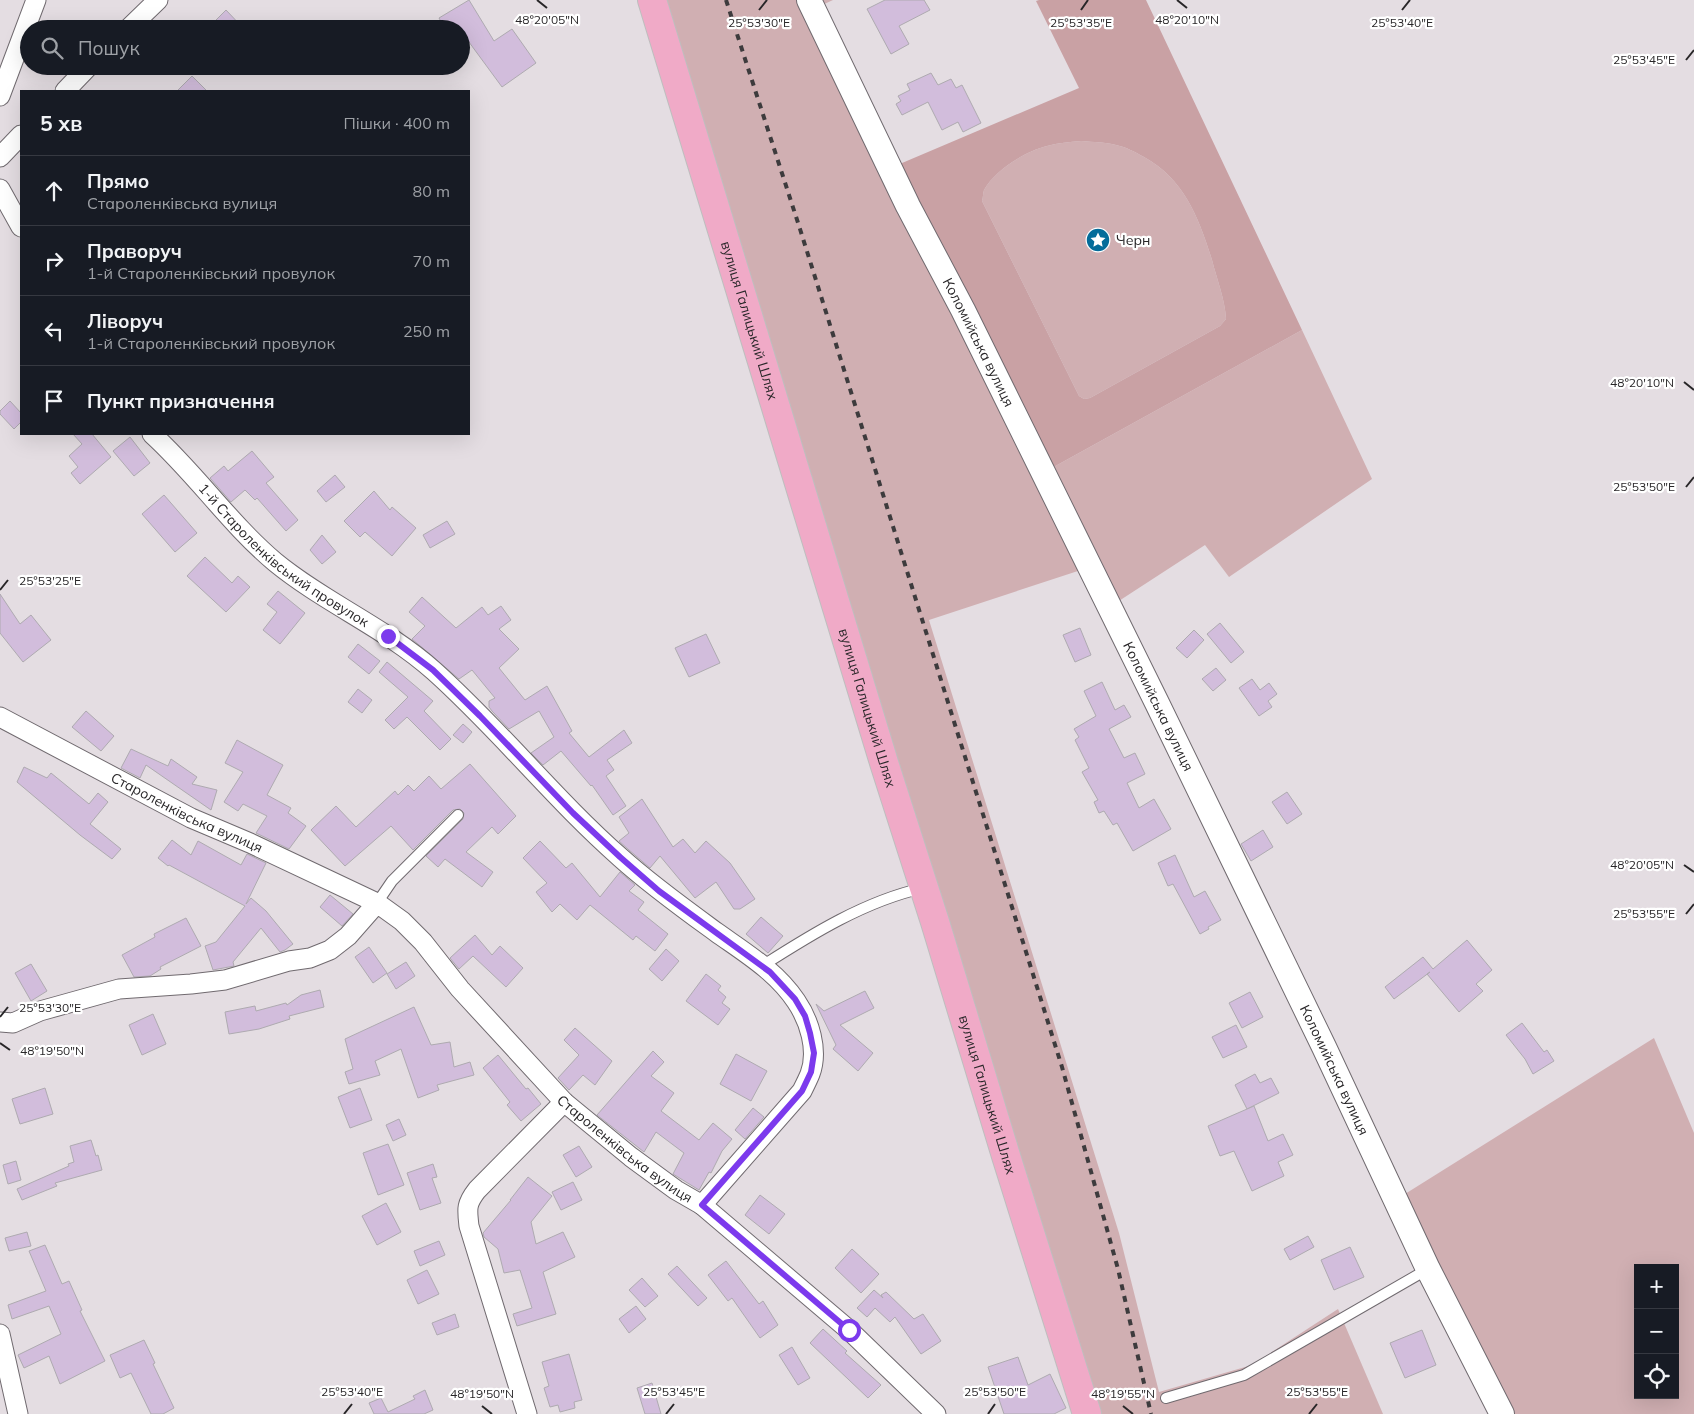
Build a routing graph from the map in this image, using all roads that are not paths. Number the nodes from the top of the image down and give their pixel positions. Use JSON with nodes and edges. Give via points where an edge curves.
{"nodes":[{"id":1,"x":36,"y":0,"type":"edge"},
{"id":2,"x":158,"y":0,"type":"edge"},
{"id":3,"x":652,"y":0,"type":"edge"},
{"id":4,"x":809,"y":0,"type":"edge"},
{"id":5,"x":28,"y":20,"type":"edge"},
{"id":6,"x":137,"y":20,"type":"edge"},
{"id":7,"x":20,"y":43,"type":"edge"},
{"id":8,"x":80,"y":75,"type":"edge"},
{"id":9,"x":66,"y":90,"type":"edge"},
{"id":10,"x":0,"y":96,"type":"edge"},
{"id":11,"x":20,"y":136,"type":"edge"},
{"id":12,"x":0,"y":157,"type":"edge"},
{"id":13,"x":0,"y":189,"type":"edge"},
{"id":14,"x":20,"y":225,"type":"edge"},
{"id":15,"x":153,"y":435,"type":"edge"},
{"id":16,"x":0,"y":717,"type":"edge"},
{"id":17,"x":458,"y":815,"type":"dead end"},
{"id":18,"x":925,"y":888,"type":"junction"},
{"id":19,"x":377,"y":903,"type":"junction"},
{"id":20,"x":762,"y":966,"type":"junction"},
{"id":21,"x":0,"y":1022,"type":"edge"},
{"id":22,"x":564,"y":1102,"type":"junction"},
{"id":23,"x":702,"y":1205,"type":"junction"},
{"id":24,"x":1428,"y":1269,"type":"junction"},
{"id":25,"x":0,"y":1334,"type":"edge"},
{"id":26,"x":1166,"y":1398,"type":"dead end"},
{"id":27,"x":18,"y":1414,"type":"edge"},
{"id":28,"x":527,"y":1414,"type":"edge"},
{"id":29,"x":936,"y":1414,"type":"edge"},
{"id":30,"x":1087,"y":1414,"type":"edge"},
{"id":31,"x":1502,"y":1414,"type":"edge"}],
"edges":[{"from":1,"to":5,"type":"street"},
{"from":2,"to":6,"type":"street"},
{"from":3,"to":18,"type":"highway","name":"вулиця Галицький Шлях"},
{"from":4,"to":24,"type":"street","name":"Коломийська вулиця","via":[[908,206],[963,310],[1157,703]]},
{"from":7,"to":10,"type":"street"},
{"from":8,"to":9,"type":"street"},
{"from":11,"to":12,"type":"street"},
{"from":13,"to":14,"type":"street"},
{"from":15,"to":20,"type":"street","name":"1-й Староленківський провулок","via":[[276,563],[388,636],[433,670],[620,857],[659,891]]},
{"from":16,"to":19,"type":"street","name":"Староленківська вулиця","via":[[191,818]]},
{"from":17,"to":19,"type":"lane","via":[[392,881]]},
{"from":18,"to":20,"type":"lane","via":[[864,908],[809,936]]},
{"from":18,"to":30,"type":"highway","name":"вулиця Галицький Шлях"},
{"from":19,"to":21,"type":"street","via":[[348,936],[330,950],[310,958],[225,980],[119,988],[40,1011],[13,1023]]},
{"from":19,"to":22,"type":"street","name":"Староленківська вулиця","via":[[423,942],[460,989]]},
{"from":20,"to":23,"type":"street","name":"1-й Староленківський провулок","via":[[795,999],[805,1016],[814,1053],[811,1072],[802,1091]]},
{"from":22,"to":23,"type":"street","name":"Староленківська вулиця","via":[[631,1157]]},
{"from":22,"to":28,"type":"street","via":[[477,1190],[467,1209],[469,1226]]},
{"from":23,"to":29,"type":"street","name":"Староленківська вулиця","via":[[849,1330]]},
{"from":24,"to":26,"type":"lane","via":[[1244,1375]]},
{"from":24,"to":31,"type":"street","name":"Коломийська вулиця"},
{"from":25,"to":27,"type":"street"}]}
